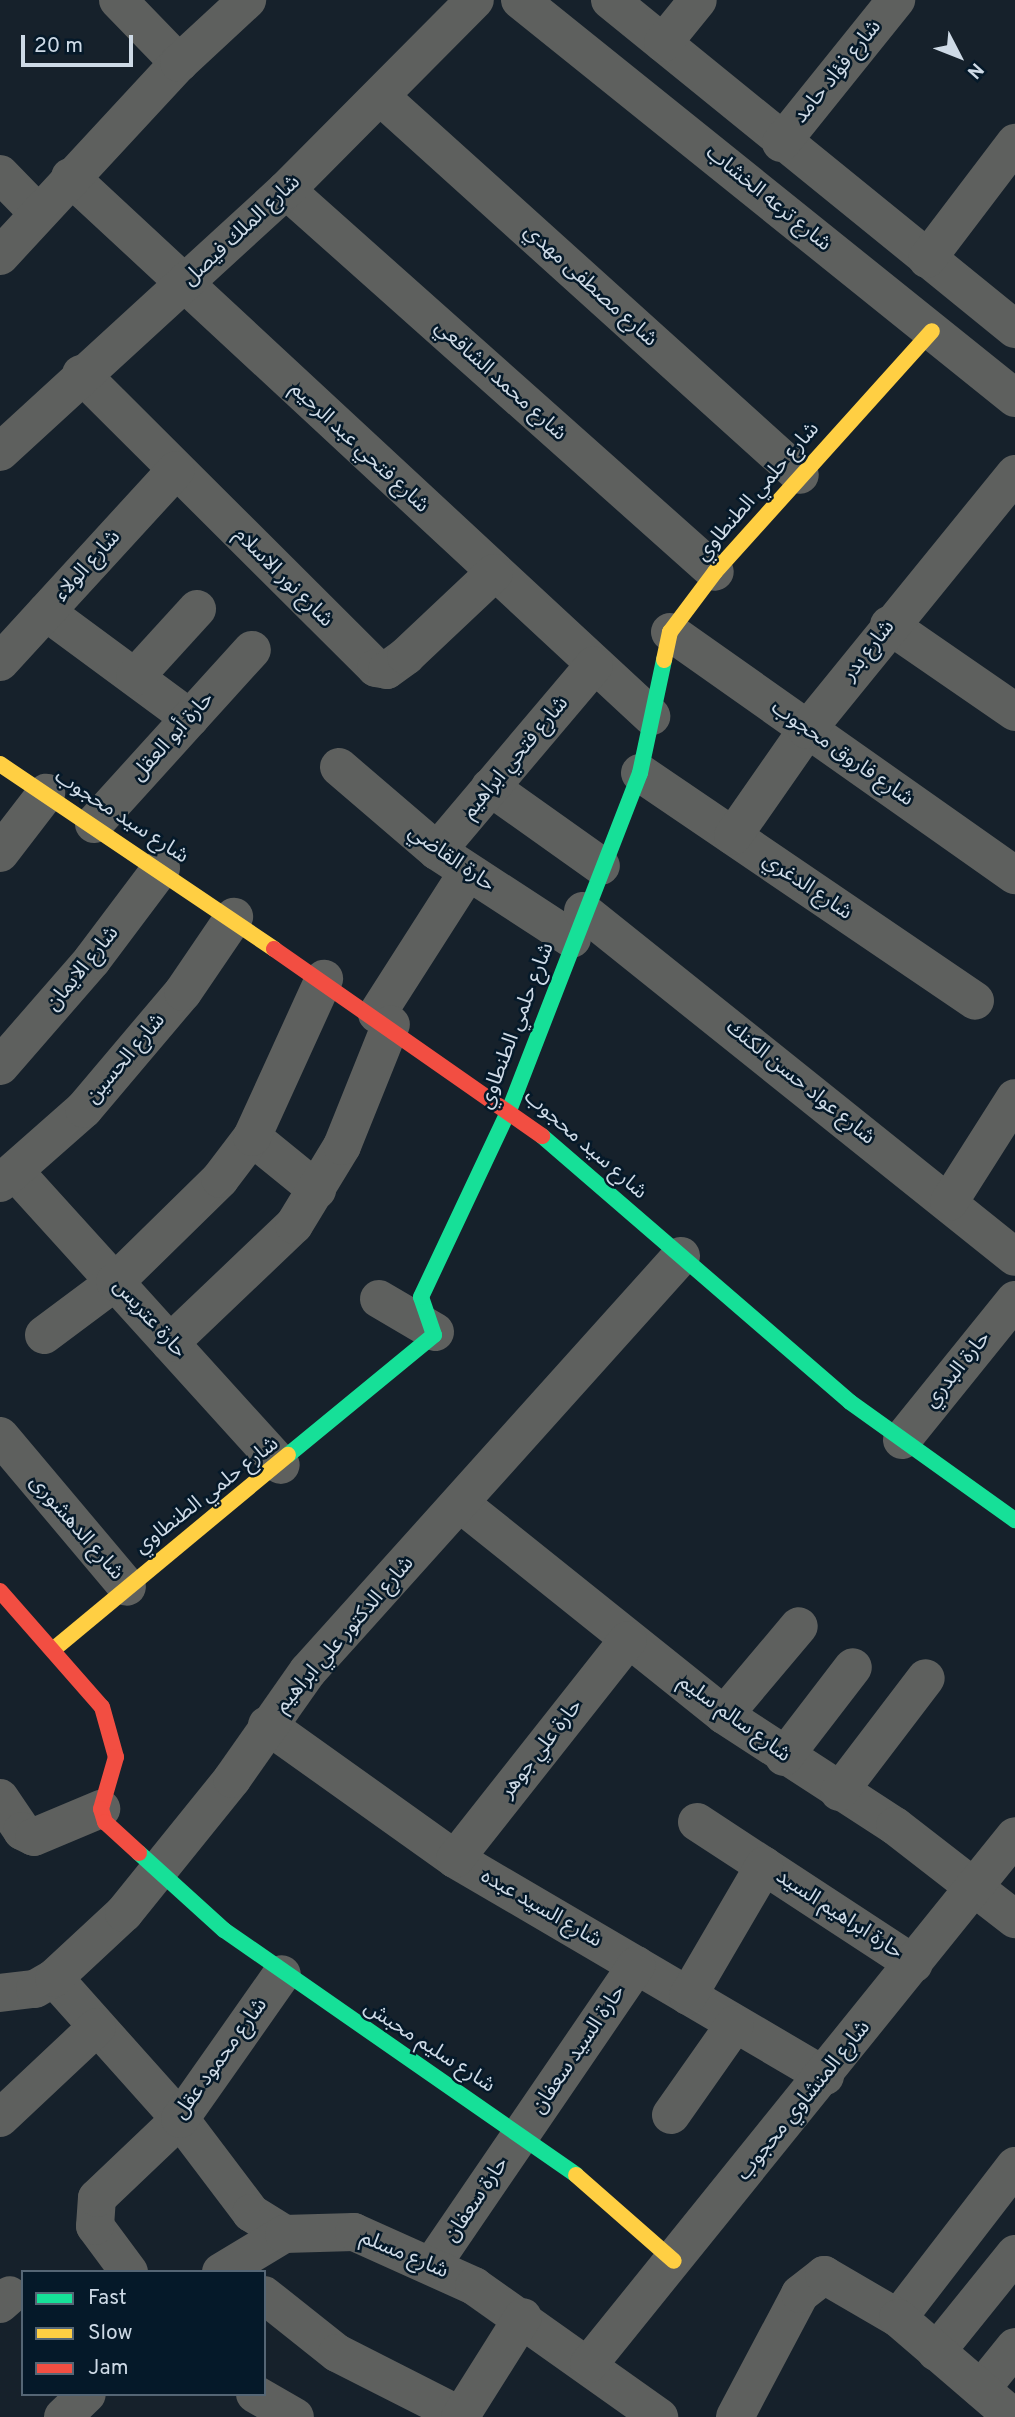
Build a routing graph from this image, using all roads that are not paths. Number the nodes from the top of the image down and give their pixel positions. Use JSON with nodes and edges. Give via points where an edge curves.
{"nodes":[{"id":1,"x":118,"y":0,"type":"edge"},
{"id":2,"x":247,"y":0,"type":"edge"},
{"id":3,"x":475,"y":0,"type":"edge"},
{"id":4,"x":520,"y":0,"type":"edge"},
{"id":5,"x":610,"y":0,"type":"edge"},
{"id":6,"x":698,"y":0,"type":"edge"},
{"id":7,"x":896,"y":0,"type":"edge"},
{"id":8,"x":663,"y":43,"type":"junction"},
{"id":9,"x":179,"y":63,"type":"junction"},
{"id":10,"x":381,"y":97,"type":"junction"},
{"id":11,"x":781,"y":143,"type":"junction"},
{"id":12,"x":1015,"y":143,"type":"edge"},
{"id":13,"x":0,"y":174,"type":"edge"},
{"id":14,"x":71,"y":177,"type":"junction"},
{"id":15,"x":286,"y":190,"type":"junction"},
{"id":16,"x":38,"y":214,"type":"junction"},
{"id":17,"x":0,"y":257,"type":"edge"},
{"id":18,"x":927,"y":259,"type":"junction"},
{"id":19,"x":184,"y":286,"type":"junction"},
{"id":20,"x":1015,"y":328,"type":"edge"},
{"id":21,"x":932,"y":331,"type":"junction"},
{"id":22,"x":81,"y":374,"type":"junction"},
{"id":23,"x":1015,"y":398,"type":"edge"},
{"id":24,"x":0,"y":452,"type":"edge"},
{"id":25,"x":176,"y":470,"type":"junction"},
{"id":26,"x":1015,"y":474,"type":"edge"},
{"id":27,"x":800,"y":475,"type":"junction"},
{"id":28,"x":494,"y":572,"type":"junction"},
{"id":29,"x":715,"y":572,"type":"junction"},
{"id":30,"x":197,"y":609,"type":"dead end"},
{"id":31,"x":46,"y":612,"type":"junction"},
{"id":32,"x":889,"y":625,"type":"junction"},
{"id":33,"x":670,"y":632,"type":"junction"},
{"id":34,"x":252,"y":650,"type":"dead end"},
{"id":35,"x":0,"y":662,"type":"edge"},
{"id":36,"x":594,"y":664,"type":"junction"},
{"id":37,"x":135,"y":677,"type":"junction"},
{"id":38,"x":1015,"y":712,"type":"edge"},
{"id":39,"x":651,"y":716,"type":"junction"},
{"id":40,"x":190,"y":718,"type":"junction"},
{"id":41,"x":807,"y":730,"type":"junction"},
{"id":42,"x":0,"y":764,"type":"edge"},
{"id":43,"x":339,"y":767,"type":"dead end"},
{"id":44,"x":639,"y":773,"type":"junction"},
{"id":45,"x":490,"y":787,"type":"junction"},
{"id":46,"x":46,"y":793,"type":"junction"},
{"id":47,"x":94,"y":824,"type":"junction"},
{"id":48,"x":733,"y":836,"type":"junction"},
{"id":49,"x":0,"y":853,"type":"edge"},
{"id":50,"x":452,"y":862,"type":"junction"},
{"id":51,"x":601,"y":866,"type":"junction"},
{"id":52,"x":161,"y":868,"type":"junction"},
{"id":53,"x":1015,"y":875,"type":"edge"},
{"id":54,"x":234,"y":917,"type":"junction"},
{"id":55,"x":578,"y":925,"type":"junction"},
{"id":56,"x":324,"y":979,"type":"junction"},
{"id":57,"x":975,"y":1001,"type":"dead end"},
{"id":58,"x":384,"y":1019,"type":"junction"},
{"id":59,"x":0,"y":1066,"type":"edge"},
{"id":60,"x":1015,"y":1098,"type":"edge"},
{"id":61,"x":510,"y":1108,"type":"junction"},
{"id":62,"x":252,"y":1137,"type":"junction"},
{"id":63,"x":8,"y":1178,"type":"edge"},
{"id":64,"x":317,"y":1190,"type":"junction"},
{"id":65,"x":948,"y":1202,"type":"junction"},
{"id":66,"x":681,"y":1256,"type":"junction"},
{"id":67,"x":1015,"y":1257,"type":"edge"},
{"id":68,"x":115,"y":1282,"type":"junction"},
{"id":69,"x":379,"y":1299,"type":"dead end"},
{"id":70,"x":1015,"y":1300,"type":"edge"},
{"id":71,"x":435,"y":1332,"type":"junction"},
{"id":72,"x":44,"y":1335,"type":"dead end"},
{"id":73,"x":170,"y":1343,"type":"junction"},
{"id":74,"x":0,"y":1436,"type":"edge"},
{"id":75,"x":902,"y":1440,"type":"junction"},
{"id":76,"x":281,"y":1465,"type":"junction"},
{"id":77,"x":462,"y":1505,"type":"junction"},
{"id":78,"x":1015,"y":1520,"type":"edge"},
{"id":79,"x":127,"y":1587,"type":"junction"},
{"id":80,"x":0,"y":1591,"type":"edge"},
{"id":81,"x":799,"y":1626,"type":"dead end"},
{"id":82,"x":628,"y":1640,"type":"junction"},
{"id":83,"x":54,"y":1649,"type":"junction"},
{"id":84,"x":853,"y":1667,"type":"dead end"},
{"id":85,"x":926,"y":1678,"type":"dead end"},
{"id":86,"x":724,"y":1715,"type":"junction"},
{"id":87,"x":267,"y":1725,"type":"junction"},
{"id":88,"x":784,"y":1757,"type":"junction"},
{"id":89,"x":839,"y":1792,"type":"junction"},
{"id":90,"x":0,"y":1798,"type":"edge"},
{"id":91,"x":101,"y":1809,"type":"junction"},
{"id":92,"x":697,"y":1822,"type":"dead end"},
{"id":93,"x":1015,"y":1836,"type":"edge"},
{"id":94,"x":455,"y":1859,"type":"junction"},
{"id":95,"x":764,"y":1866,"type":"junction"},
{"id":96,"x":158,"y":1871,"type":"junction"},
{"id":97,"x":975,"y":1887,"type":"junction"},
{"id":98,"x":1015,"y":1919,"type":"edge"},
{"id":99,"x":914,"y":1964,"type":"junction"},
{"id":100,"x":637,"y":1965,"type":"junction"},
{"id":101,"x":282,"y":1974,"type":"junction"},
{"id":102,"x":54,"y":1978,"type":"junction"},
{"id":103,"x":1,"y":1992,"type":"edge"},
{"id":104,"x":688,"y":1996,"type":"junction"},
{"id":105,"x":735,"y":2024,"type":"junction"},
{"id":106,"x":97,"y":2027,"type":"junction"},
{"id":107,"x":825,"y":2076,"type":"junction"},
{"id":108,"x":671,"y":2115,"type":"dead end"},
{"id":109,"x":0,"y":2118,"type":"edge"},
{"id":110,"x":180,"y":2119,"type":"junction"},
{"id":111,"x":521,"y":2134,"type":"junction"},
{"id":112,"x":1015,"y":2166,"type":"edge"},
{"id":113,"x":284,"y":2234,"type":"junction"},
{"id":114,"x":1015,"y":2254,"type":"edge"},
{"id":115,"x":674,"y":2262,"type":"junction"},
{"id":116,"x":432,"y":2265,"type":"junction"},
{"id":117,"x":230,"y":2269,"type":"edge"},
{"id":118,"x":128,"y":2270,"type":"edge"},
{"id":119,"x":266,"y":2297,"type":"edge"},
{"id":120,"x":523,"y":2317,"type":"junction"},
{"id":121,"x":898,"y":2318,"type":"junction"},
{"id":122,"x":1015,"y":2347,"type":"edge"},
{"id":123,"x":936,"y":2352,"type":"junction"},
{"id":124,"x":589,"y":2364,"type":"junction"},
{"id":125,"x":981,"y":2389,"type":"junction"},
{"id":126,"x":85,"y":2396,"type":"edge"},
{"id":127,"x":258,"y":2396,"type":"edge"},
{"id":128,"x":460,"y":2416,"type":"edge"},
{"id":129,"x":62,"y":2417,"type":"edge"},
{"id":130,"x":295,"y":2417,"type":"edge"},
{"id":131,"x":659,"y":2417,"type":"edge"},
{"id":132,"x":735,"y":2417,"type":"edge"},
{"id":133,"x":1013,"y":2417,"type":"edge"}],
"edges":[{"from":1,"to":9,"type":"street"},
{"from":2,"to":9,"type":"street"},
{"from":3,"to":10,"type":"street","name":"شارع الملك فيصل"},
{"from":4,"to":21,"type":"street","name":"شارع ترعه الخشاب"},
{"from":5,"to":8,"type":"street"},
{"from":6,"to":8,"type":"street"},
{"from":7,"to":11,"type":"street","name":"شارع فؤاد حامد"},
{"from":8,"to":11,"type":"street"},
{"from":9,"to":14,"type":"street"},
{"from":10,"to":15,"type":"street","name":"شارع الملك فيصل"},
{"from":10,"to":27,"type":"street","name":"شارع مصطفى مهدي"},
{"from":11,"to":18,"type":"street"},
{"from":12,"to":18,"type":"street"},
{"from":13,"to":16,"type":"street"},
{"from":14,"to":16,"type":"street"},
{"from":14,"to":19,"type":"street","name":"شارع فتحي عبد الرحيم"},
{"from":15,"to":19,"type":"street","name":"شارع الملك فيصل"},
{"from":15,"to":29,"type":"street","name":"شارع محمد الشافعي"},
{"from":16,"to":17,"type":"street"},
{"from":18,"to":20,"type":"street"},
{"from":19,"to":22,"type":"street","name":"شارع الملك فيصل"},
{"from":19,"to":28,"type":"street","name":"شارع فتحي عبد الرحيم"},
{"from":21,"to":23,"type":"street","name":"شارع ترعه الخشاب"},
{"from":21,"to":27,"type":"street","name":"شارع حلمي الطنطاوي"},
{"from":22,"to":24,"type":"street","name":"شارع الملك فيصل"},
{"from":22,"to":25,"type":"street","name":"شارع نور الاسلام"},
{"from":25,"to":28,"type":"street","name":"شارع نور الاسلام","via":[[376,668],[387,670],[406,656]]},
{"from":25,"to":31,"type":"street","name":"شارع الولاء"},
{"from":26,"to":32,"type":"street","name":"شارع بدر"},
{"from":27,"to":29,"type":"street","name":"شارع حلمي الطنطاوي"},
{"from":28,"to":36,"type":"street","name":"شارع فتحي عبد الرحيم"},
{"from":29,"to":33,"type":"street","name":"شارع حلمي الطنطاوي"},
{"from":30,"to":37,"type":"street"},
{"from":31,"to":35,"type":"street","name":"شارع الولاء"},
{"from":31,"to":37,"type":"street"},
{"from":32,"to":38,"type":"street"},
{"from":32,"to":41,"type":"street","name":"شارع بدر"},
{"from":33,"to":39,"type":"street","name":"شارع حلمي الطنطاوي"},
{"from":33,"to":41,"type":"street","name":"شارع فاروق محجوب"},
{"from":34,"to":40,"type":"street","name":"حارة أبو العقل"},
{"from":36,"to":39,"type":"street","name":"شارع فتحي عبد الرحيم"},
{"from":36,"to":45,"type":"street","name":"شارع فتحي ابراهيم"},
{"from":37,"to":40,"type":"street"},
{"from":39,"to":44,"type":"street","name":"شارع حلمي الطنطاوي"},
{"from":40,"to":47,"type":"street","name":"حارة أبو العقل"},
{"from":41,"to":48,"type":"street","name":"شارع بدر"},
{"from":41,"to":53,"type":"street","name":"شارع فاروق محجوب"},
{"from":42,"to":46,"type":"street","name":"شارع سيد محجوب"},
{"from":43,"to":50,"type":"street","name":"حارة القاضي"},
{"from":44,"to":48,"type":"street","name":"شارع الدغري"},
{"from":44,"to":51,"type":"street","name":"شارع حلمي الطنطاوي"},
{"from":45,"to":50,"type":"street","name":"شارع فتحي ابراهيم"},
{"from":45,"to":51,"type":"street"},
{"from":46,"to":47,"type":"street","name":"شارع سيد محجوب"},
{"from":46,"to":49,"type":"street"},
{"from":47,"to":52,"type":"street","name":"شارع سيد محجوب"},
{"from":48,"to":57,"type":"street","name":"شارع الدغري"},
{"from":50,"to":55,"type":"street","name":"حارة القاضي"},
{"from":50,"to":58,"type":"street","name":"شارع فتحي ابراهيم"},
{"from":51,"to":55,"type":"street","name":"شارع حلمي الطنطاوي"},
{"from":52,"to":54,"type":"street","name":"شارع سيد محجوب"},
{"from":52,"to":59,"type":"street","name":"شارع الايمان","via":[[92,960]]},
{"from":54,"to":56,"type":"street","name":"شارع سيد محجوب"},
{"from":54,"to":63,"type":"street","name":"شارع الحسين","via":[[183,992],[104,1086]]},
{"from":55,"to":61,"type":"street","name":"شارع حلمي الطنطاوي"},
{"from":55,"to":65,"type":"street","name":"شارع عواد حسن الكنك"},
{"from":56,"to":58,"type":"street","name":"شارع سيد محجوب"},
{"from":56,"to":62,"type":"street"},
{"from":58,"to":61,"type":"street","name":"شارع سيد محجوب"},
{"from":58,"to":64,"type":"street","name":"شارع فتحي ابراهيم","via":[[342,1146]]},
{"from":60,"to":65,"type":"street"},
{"from":61,"to":66,"type":"street","name":"شارع سيد محجوب"},
{"from":61,"to":71,"type":"street","name":"شارع حلمي الطنطاوي","via":[[421,1297]]},
{"from":62,"to":64,"type":"street"},
{"from":62,"to":68,"type":"street","via":[[220,1179]]},
{"from":63,"to":68,"type":"street","name":"حارة عتريس"},
{"from":64,"to":73,"type":"street","name":"شارع فتحي ابراهيم","via":[[294,1225]]},
{"from":65,"to":67,"type":"street","name":"شارع عواد حسن الكنك"},
{"from":66,"to":75,"type":"street","name":"شارع سيد محجوب"},
{"from":66,"to":77,"type":"street","name":"شارع الدكتور علي ابراهيم"},
{"from":68,"to":72,"type":"street"},
{"from":68,"to":73,"type":"street","name":"حارة عتريس"},
{"from":69,"to":71,"type":"street"},
{"from":70,"to":75,"type":"street","name":"حارة البدري"},
{"from":71,"to":76,"type":"street","name":"شارع حلمي الطنطاوي","via":[[396,1373]]},
{"from":73,"to":76,"type":"street","name":"حارة عتريس"},
{"from":74,"to":79,"type":"street","name":"شارع الدهشورى"},
{"from":75,"to":78,"type":"street","name":"شارع سيد محجوب"},
{"from":76,"to":79,"type":"street","name":"شارع حلمي الطنطاوي"},
{"from":77,"to":82,"type":"street","name":"شارع سالم سليم"},
{"from":77,"to":87,"type":"street","name":"شارع الدكتور علي ابراهيم","via":[[307,1671]]},
{"from":79,"to":83,"type":"street","name":"شارع حلمي الطنطاوي"},
{"from":80,"to":83,"type":"street"},
{"from":81,"to":86,"type":"street"},
{"from":82,"to":86,"type":"street","name":"شارع سالم سليم"},
{"from":82,"to":94,"type":"street","name":"حارة علي جوهر"},
{"from":83,"to":91,"type":"street","via":[[102,1707],[112,1734],[115,1775]]},
{"from":84,"to":88,"type":"street"},
{"from":85,"to":89,"type":"street"},
{"from":86,"to":88,"type":"street","name":"شارع سالم سليم"},
{"from":87,"to":94,"type":"street","name":"شارع السيد عبده"},
{"from":87,"to":96,"type":"street","name":"شارع الدكتور علي ابراهيم"},
{"from":88,"to":89,"type":"street","name":"شارع سالم سليم"},
{"from":89,"to":97,"type":"street","name":"شارع سالم سليم"},
{"from":90,"to":91,"type":"street","via":[[22,1831],[34,1837]]},
{"from":91,"to":96,"type":"street","name":"شارع سليم محبش","via":[[105,1822]]},
{"from":92,"to":95,"type":"street","name":"حارة ابراهيم السيد"},
{"from":93,"to":97,"type":"street","name":"شارع المنشاوي محجوب"},
{"from":94,"to":100,"type":"street","name":"شارع السيد عبده"},
{"from":95,"to":99,"type":"street","name":"حارة ابراهيم السيد"},
{"from":95,"to":104,"type":"street","name":"حارة ابراهيم السيد"},
{"from":96,"to":101,"type":"street","name":"شارع سليم محبش"},
{"from":96,"to":102,"type":"street","name":"شارع الدكتور علي ابراهيم","via":[[88,1951]]},
{"from":97,"to":98,"type":"street","name":"شارع سالم سليم"},
{"from":97,"to":99,"type":"street","name":"شارع المنشاوي محجوب"},
{"from":99,"to":107,"type":"street","name":"شارع المنشاوي محجوب"},
{"from":100,"to":104,"type":"street","name":"شارع السيد عبده"},
{"from":100,"to":111,"type":"street","name":"حارة السيد سعفان"},
{"from":101,"to":110,"type":"street","name":"شارع محمود عقل"},
{"from":101,"to":111,"type":"street","name":"شارع سليم محبش"},
{"from":102,"to":103,"type":"street","name":"شارع الدكتور علي ابراهيم","via":[[35,1989]]},
{"from":102,"to":106,"type":"street"},
{"from":104,"to":105,"type":"street","name":"شارع السيد عبده"},
{"from":105,"to":107,"type":"street","name":"شارع السيد عبده"},
{"from":105,"to":108,"type":"street"},
{"from":106,"to":109,"type":"street"},
{"from":106,"to":110,"type":"street"},
{"from":107,"to":115,"type":"street","name":"شارع المنشاوي محجوب"},
{"from":110,"to":113,"type":"street","via":[[251,2213]]},
{"from":110,"to":118,"type":"street","name":"شارع محمود عقل","via":[[97,2198],[95,2226]]},
{"from":111,"to":115,"type":"street","name":"شارع سليم محبش"},
{"from":111,"to":116,"type":"street","name":"حارة سعفان"},
{"from":112,"to":121,"type":"street"},
{"from":113,"to":116,"type":"street","name":"شارع مسلم","via":[[354,2232]]},
{"from":113,"to":117,"type":"street"},
{"from":114,"to":123,"type":"street"},
{"from":115,"to":124,"type":"street","name":"شارع المنشاوي محجوب"},
{"from":116,"to":120,"type":"street","name":"شارع مسلم"},
{"from":119,"to":128,"type":"street","via":[[337,2353]]},
{"from":120,"to":124,"type":"street","name":"شارع مسلم"},
{"from":120,"to":128,"type":"street"},
{"from":121,"to":123,"type":"street"},
{"from":121,"to":132,"type":"street","via":[[824,2275],[800,2294]]},
{"from":122,"to":125,"type":"street"},
{"from":123,"to":125,"type":"street"},
{"from":124,"to":131,"type":"street","name":"شارع مسلم"},
{"from":125,"to":133,"type":"street"},
{"from":126,"to":129,"type":"street"},
{"from":127,"to":130,"type":"street"}]}
